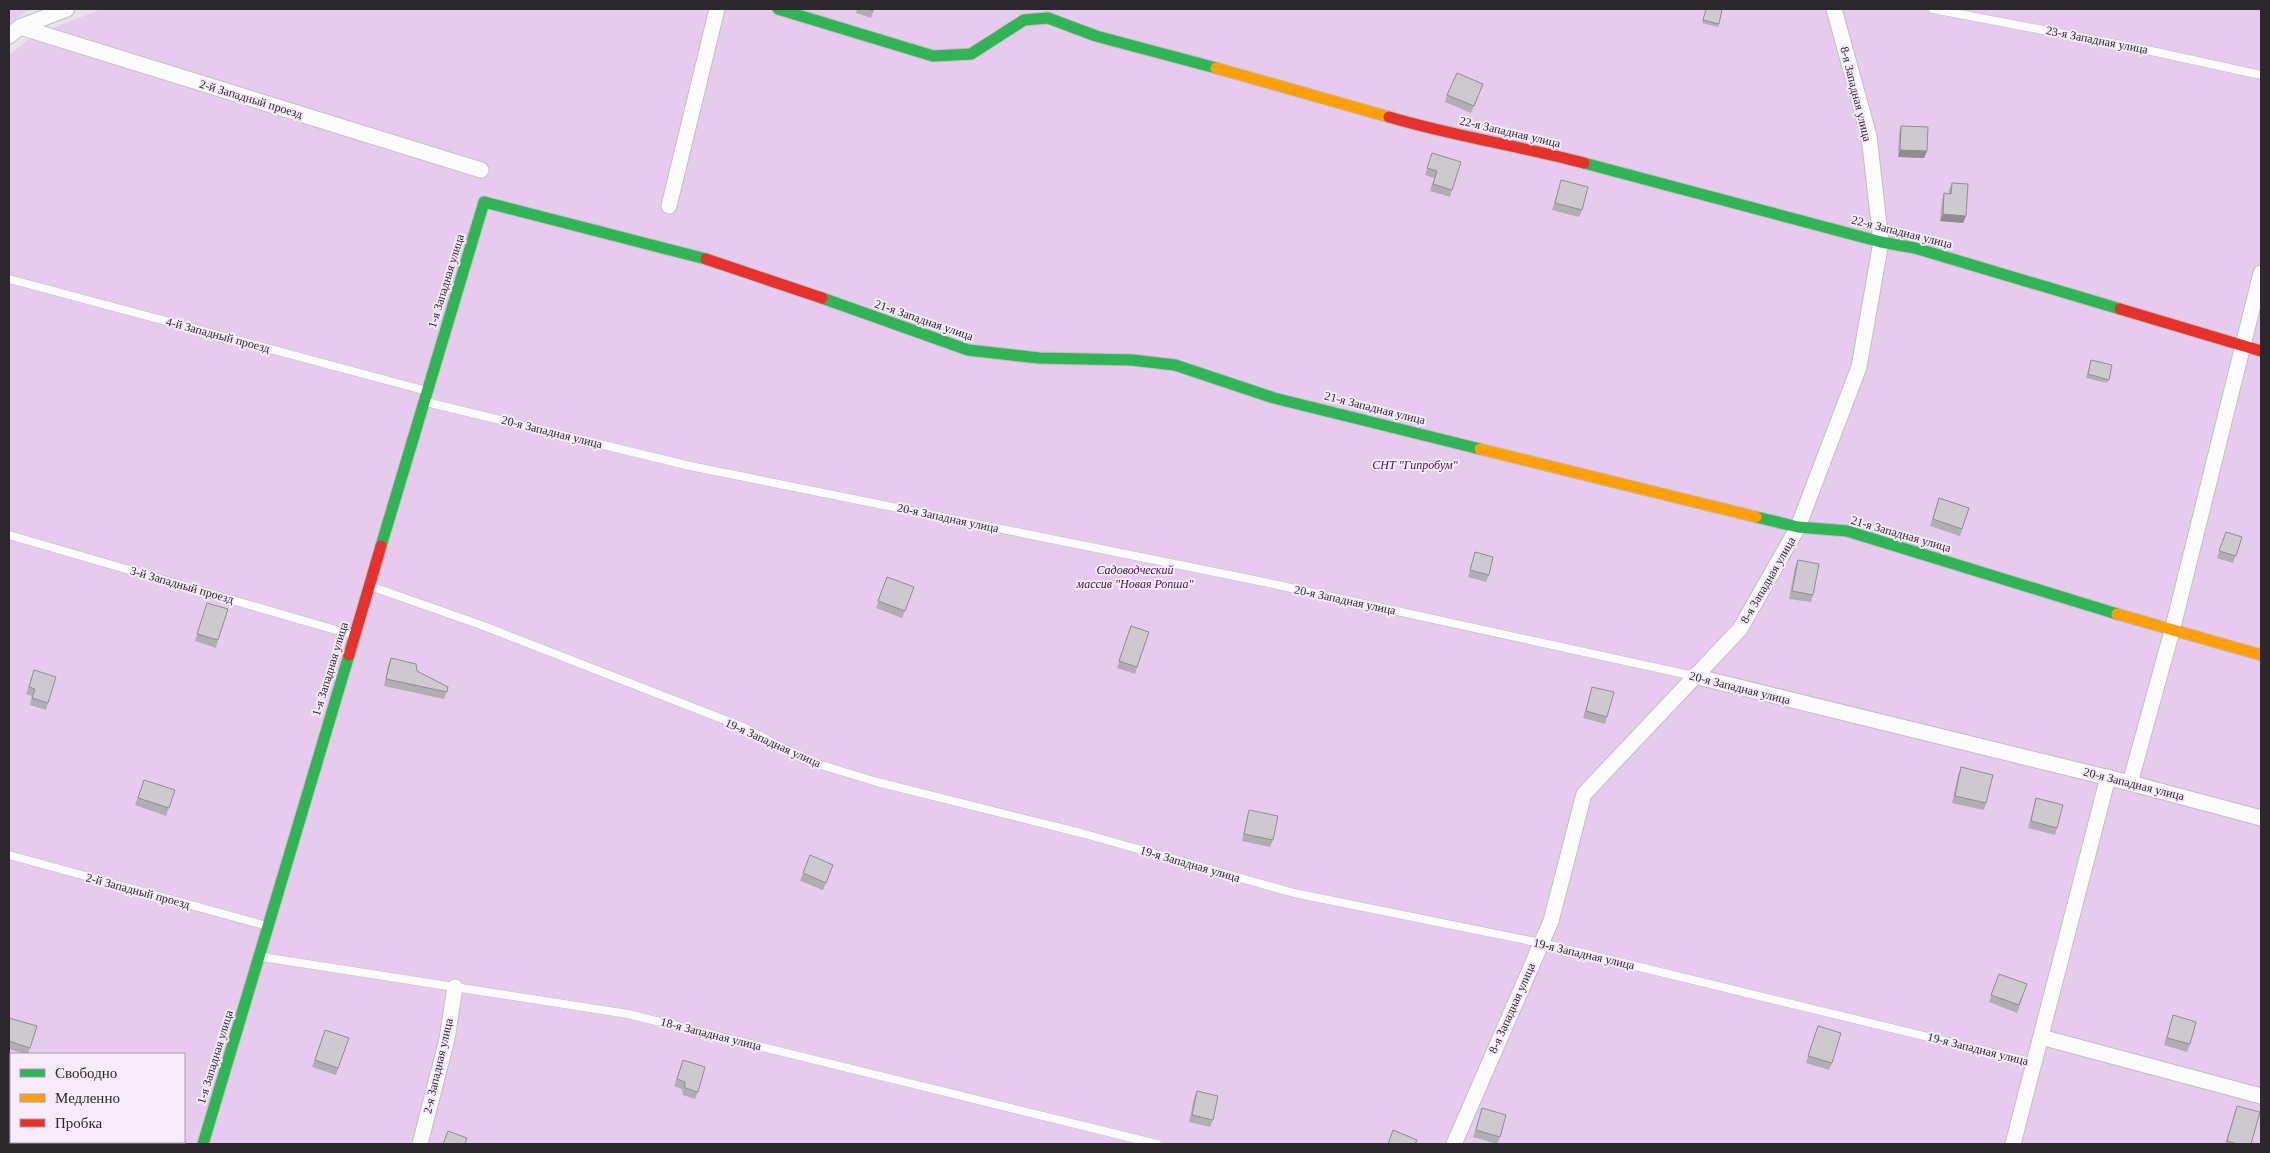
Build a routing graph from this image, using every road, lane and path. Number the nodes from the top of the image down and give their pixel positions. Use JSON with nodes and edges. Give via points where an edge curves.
{"nodes":[{"id":1,"x":68,"y":9,"type":"edge"},
{"id":2,"x":718,"y":9,"type":"edge"},
{"id":3,"x":778,"y":9,"type":"edge"},
{"id":4,"x":1834,"y":9,"type":"edge"},
{"id":5,"x":1933,"y":9,"type":"edge"},
{"id":6,"x":14,"y":32,"type":"edge"},
{"id":7,"x":2261,"y":75,"type":"edge"},
{"id":8,"x":481,"y":170,"type":"dead end"},
{"id":9,"x":484,"y":202,"type":"joint"},
{"id":10,"x":669,"y":206,"type":"dead end"},
{"id":11,"x":1880,"y":242,"type":"junction"},
{"id":12,"x":2261,"y":273,"type":"edge"},
{"id":13,"x":9,"y":279,"type":"edge"},
{"id":14,"x":2244,"y":346,"type":"junction"},
{"id":15,"x":2261,"y":351,"type":"edge"},
{"id":16,"x":426,"y":396,"type":"junction"},
{"id":17,"x":1798,"y":527,"type":"junction"},
{"id":18,"x":9,"y":535,"type":"edge"},
{"id":19,"x":369,"y":586,"type":"junction"},
{"id":20,"x":2172,"y":631,"type":"junction"},
{"id":21,"x":354,"y":635,"type":"junction"},
{"id":22,"x":2261,"y":655,"type":"edge"},
{"id":23,"x":1694,"y":676,"type":"junction"},
{"id":24,"x":2108,"y":778,"type":"junction"},
{"id":25,"x":2130,"y":783,"type":"junction"},
{"id":26,"x":2261,"y":818,"type":"edge"},
{"id":27,"x":9,"y":855,"type":"edge"},
{"id":28,"x":268,"y":926,"type":"junction"},
{"id":29,"x":1541,"y":944,"type":"junction"},
{"id":30,"x":259,"y":957,"type":"junction"},
{"id":31,"x":455,"y":987,"type":"junction"},
{"id":32,"x":2041,"y":1036,"type":"junction"},
{"id":33,"x":2034,"y":1063,"type":"junction"},
{"id":34,"x":2261,"y":1096,"type":"edge"},
{"id":35,"x":203,"y":1144,"type":"edge"},
{"id":36,"x":420,"y":1144,"type":"edge"},
{"id":37,"x":1157,"y":1144,"type":"edge"},
{"id":38,"x":1454,"y":1144,"type":"edge"},
{"id":39,"x":2013,"y":1144,"type":"edge"}],
"edges":[{"from":1,"to":6,"type":"street"},
{"from":2,"to":10,"type":"street"},
{"from":3,"to":11,"type":"street","name":"22-я Западная улица","via":[[933,56],[972,54],[1024,20],[1048,18],[1096,36],[1416,125],[1526,148]]},
{"from":4,"to":11,"type":"street","name":"8-я Западная улица","via":[[1869,136]]},
{"from":5,"to":7,"type":"lane","name":"23-я Западная улица"},
{"from":6,"to":8,"type":"street","name":"2-й Западный проезд"},
{"from":9,"to":16,"type":"street","name":"1-я Западная улица"},
{"from":9,"to":17,"type":"street","name":"21-я Западная улица","via":[[726,264],[968,350],[1039,358],[1132,360],[1175,365],[1274,398]]},
{"from":11,"to":14,"type":"street","name":"22-я Западная улица","via":[[1915,248]]},
{"from":11,"to":17,"type":"street","name":"8-я Западная улица","via":[[1859,368]]},
{"from":12,"to":14,"type":"street"},
{"from":13,"to":16,"type":"lane","name":"4-й Западный проезд"},
{"from":14,"to":15,"type":"street","name":"22-я Западная улица"},
{"from":14,"to":20,"type":"street"},
{"from":16,"to":19,"type":"street","name":"1-я Западная улица"},
{"from":16,"to":23,"type":"lane","name":"20-я Западная улица","via":[[690,466],[1264,582]]},
{"from":17,"to":20,"type":"street","name":"21-я Западная улица","via":[[1846,531]]},
{"from":17,"to":23,"type":"street","name":"8-я Западная улица","via":[[1740,629]]},
{"from":18,"to":21,"type":"lane","name":"3-й Западный проезд"},
{"from":19,"to":21,"type":"street","name":"1-я Западная улица"},
{"from":19,"to":29,"type":"lane","name":"19-я Западная улица","via":[[480,625],[734,724],[808,761],[1294,893]]},
{"from":20,"to":22,"type":"street","name":"21-я Западная улица"},
{"from":20,"to":25,"type":"street"},
{"from":21,"to":28,"type":"street","name":"1-я Западная улица"},
{"from":23,"to":24,"type":"street","name":"20-я Западная улица"},
{"from":23,"to":29,"type":"street","name":"8-я Западная улица","via":[[1584,794],[1551,921]]},
{"from":24,"to":25,"type":"street","name":"20-я Западная улица"},
{"from":24,"to":32,"type":"street"},
{"from":25,"to":26,"type":"street","name":"20-я Западная улица"},
{"from":27,"to":28,"type":"lane","name":"2-й Западный проезд"},
{"from":28,"to":30,"type":"street","name":"1-я Западная улица"},
{"from":29,"to":33,"type":"lane","name":"19-я Западная улица"},
{"from":29,"to":38,"type":"street","name":"8-я Западная улица"},
{"from":30,"to":31,"type":"lane","name":"18-я Западная улица"},
{"from":30,"to":35,"type":"street","name":"1-я Западная улица"},
{"from":31,"to":36,"type":"street","name":"2-я Западная улица","via":[[446,1039]]},
{"from":31,"to":37,"type":"lane","name":"18-я Западная улица","via":[[628,1014]]},
{"from":32,"to":33,"type":"street"},
{"from":32,"to":34,"type":"street"},
{"from":33,"to":39,"type":"street"}]}
